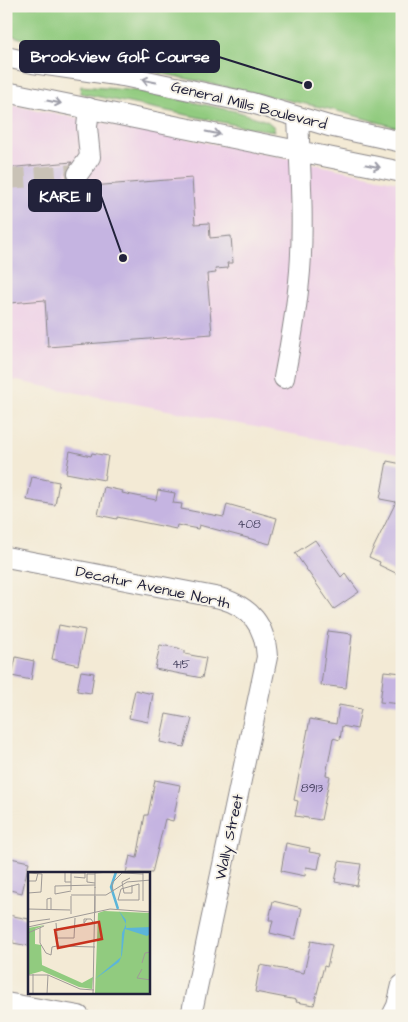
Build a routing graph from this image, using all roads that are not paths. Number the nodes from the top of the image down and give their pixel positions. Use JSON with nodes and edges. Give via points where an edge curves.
{"nodes":[{"id":1,"x":6,"y":56,"type":"edge"},
{"id":2,"x":6,"y":92,"type":"edge"},
{"id":3,"x":89,"y":108,"type":"junction"},
{"id":4,"x":298,"y":117,"type":"junction"},
{"id":5,"x":402,"y":142,"type":"edge"},
{"id":6,"x":300,"y":151,"type":"junction"},
{"id":7,"x":402,"y":172,"type":"edge"},
{"id":8,"x":78,"y":174,"type":"dead end"},
{"id":9,"x":284,"y":378,"type":"dead end"},
{"id":10,"x":6,"y":557,"type":"edge"},
{"id":11,"x":268,"y":657,"type":"joint"},
{"id":12,"x":402,"y":985,"type":"edge"},
{"id":13,"x":6,"y":1003,"type":"edge"},
{"id":14,"x":79,"y":1016,"type":"edge"},
{"id":15,"x":191,"y":1016,"type":"edge"},
{"id":16,"x":392,"y":1016,"type":"edge"}],
"edges":[{"from":4,"to":1,"type":"street","name":"General Mills Boulevard","one_way":true,"via":[[252,103],[123,76]]},
{"from":2,"to":3,"type":"street","one_way":true},
{"from":3,"to":6,"type":"street","one_way":true},
{"from":3,"to":8,"type":"street","via":[[90,158]]},
{"from":4,"to":5,"type":"street","name":"General Mills Boulevard"},
{"from":4,"to":6,"type":"street"},
{"from":6,"to":7,"type":"street","one_way":true},
{"from":6,"to":9,"type":"street","via":[[300,270]]},
{"from":10,"to":11,"type":"street","name":"Decatur Avenue North","via":[[234,602],[250,614],[263,631]]},
{"from":11,"to":15,"type":"street","name":"Wally Street"},
{"from":12,"to":16,"type":"street"},
{"from":13,"to":14,"type":"street"}]}
